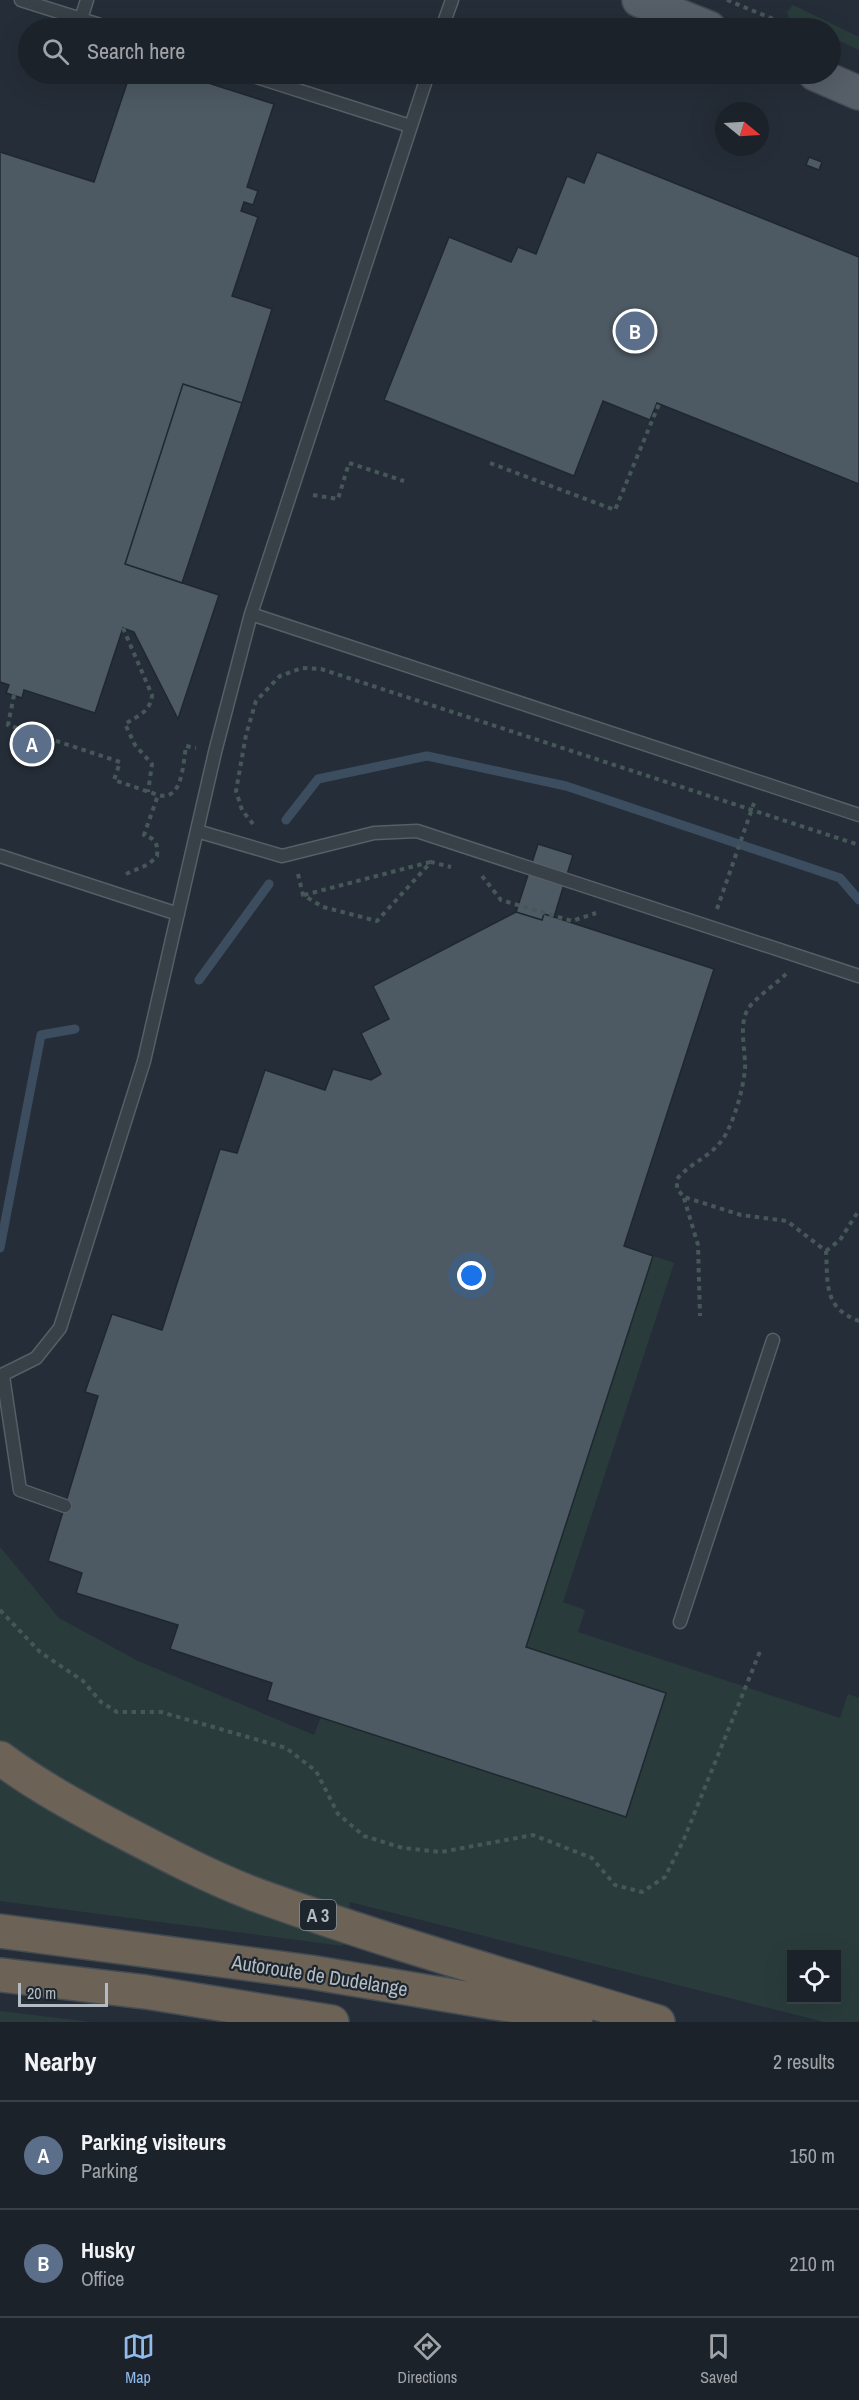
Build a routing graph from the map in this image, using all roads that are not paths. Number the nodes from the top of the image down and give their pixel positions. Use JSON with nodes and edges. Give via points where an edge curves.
{"nodes":[{"id":1,"x":21,"y":0,"type":"edge"},
{"id":2,"x":87,"y":0,"type":"edge"},
{"id":3,"x":452,"y":0,"type":"edge"},
{"id":4,"x":639,"y":0,"type":"edge"},
{"id":5,"x":75,"y":18,"type":"edge"},
{"id":6,"x":82,"y":18,"type":"edge"},
{"id":7,"x":446,"y":18,"type":"edge"},
{"id":8,"x":684,"y":18,"type":"edge"},
{"id":9,"x":278,"y":84,"type":"edge"},
{"id":10,"x":425,"y":84,"type":"edge"},
{"id":11,"x":838,"y":84,"type":"edge"},
{"id":12,"x":859,"y":93,"type":"edge"},
{"id":13,"x":410,"y":126,"type":"junction"},
{"id":14,"x":251,"y":614,"type":"junction"},
{"id":15,"x":859,"y":815,"type":"edge"},
{"id":16,"x":197,"y":831,"type":"junction"},
{"id":17,"x":0,"y":856,"type":"edge"},
{"id":18,"x":178,"y":914,"type":"junction"},
{"id":19,"x":859,"y":976,"type":"edge"},
{"id":20,"x":772,"y":1340,"type":"dead end"},
{"id":21,"x":1,"y":1376,"type":"edge"},
{"id":22,"x":65,"y":1506,"type":"dead end"},
{"id":23,"x":680,"y":1623,"type":"dead end"},
{"id":24,"x":0,"y":1758,"type":"edge"},
{"id":25,"x":0,"y":1931,"type":"edge"},
{"id":26,"x":0,"y":1975,"type":"edge"},
{"id":27,"x":332,"y":2022,"type":"edge"},
{"id":28,"x":640,"y":2022,"type":"edge"},
{"id":29,"x":658,"y":2022,"type":"edge"}],
"edges":[{"from":1,"to":5,"type":"lane"},
{"from":2,"to":6,"type":"lane"},
{"from":3,"to":7,"type":"lane"},
{"from":4,"to":8,"type":"main road"},
{"from":9,"to":13,"type":"lane"},
{"from":10,"to":13,"type":"lane"},
{"from":11,"to":12,"type":"main road"},
{"from":13,"to":14,"type":"lane"},
{"from":14,"to":15,"type":"lane"},
{"from":14,"to":16,"type":"lane"},
{"from":16,"to":18,"type":"lane"},
{"from":16,"to":19,"type":"lane","via":[[282,856],[374,833],[417,831]]},
{"from":17,"to":18,"type":"lane"},
{"from":18,"to":21,"type":"lane","via":[[144,1061],[60,1328],[36,1358]]},
{"from":20,"to":23,"type":"lane"},
{"from":21,"to":22,"type":"lane","via":[[20,1490]]},
{"from":24,"to":29,"type":"highway","number":"A 3","via":[[101,1820],[250,1892]]},
{"from":25,"to":28,"type":"highway","name":"Autoroute de Dudelange","via":[[310,1972]]},
{"from":26,"to":27,"type":"highway","via":[[146,1992]]}]}
